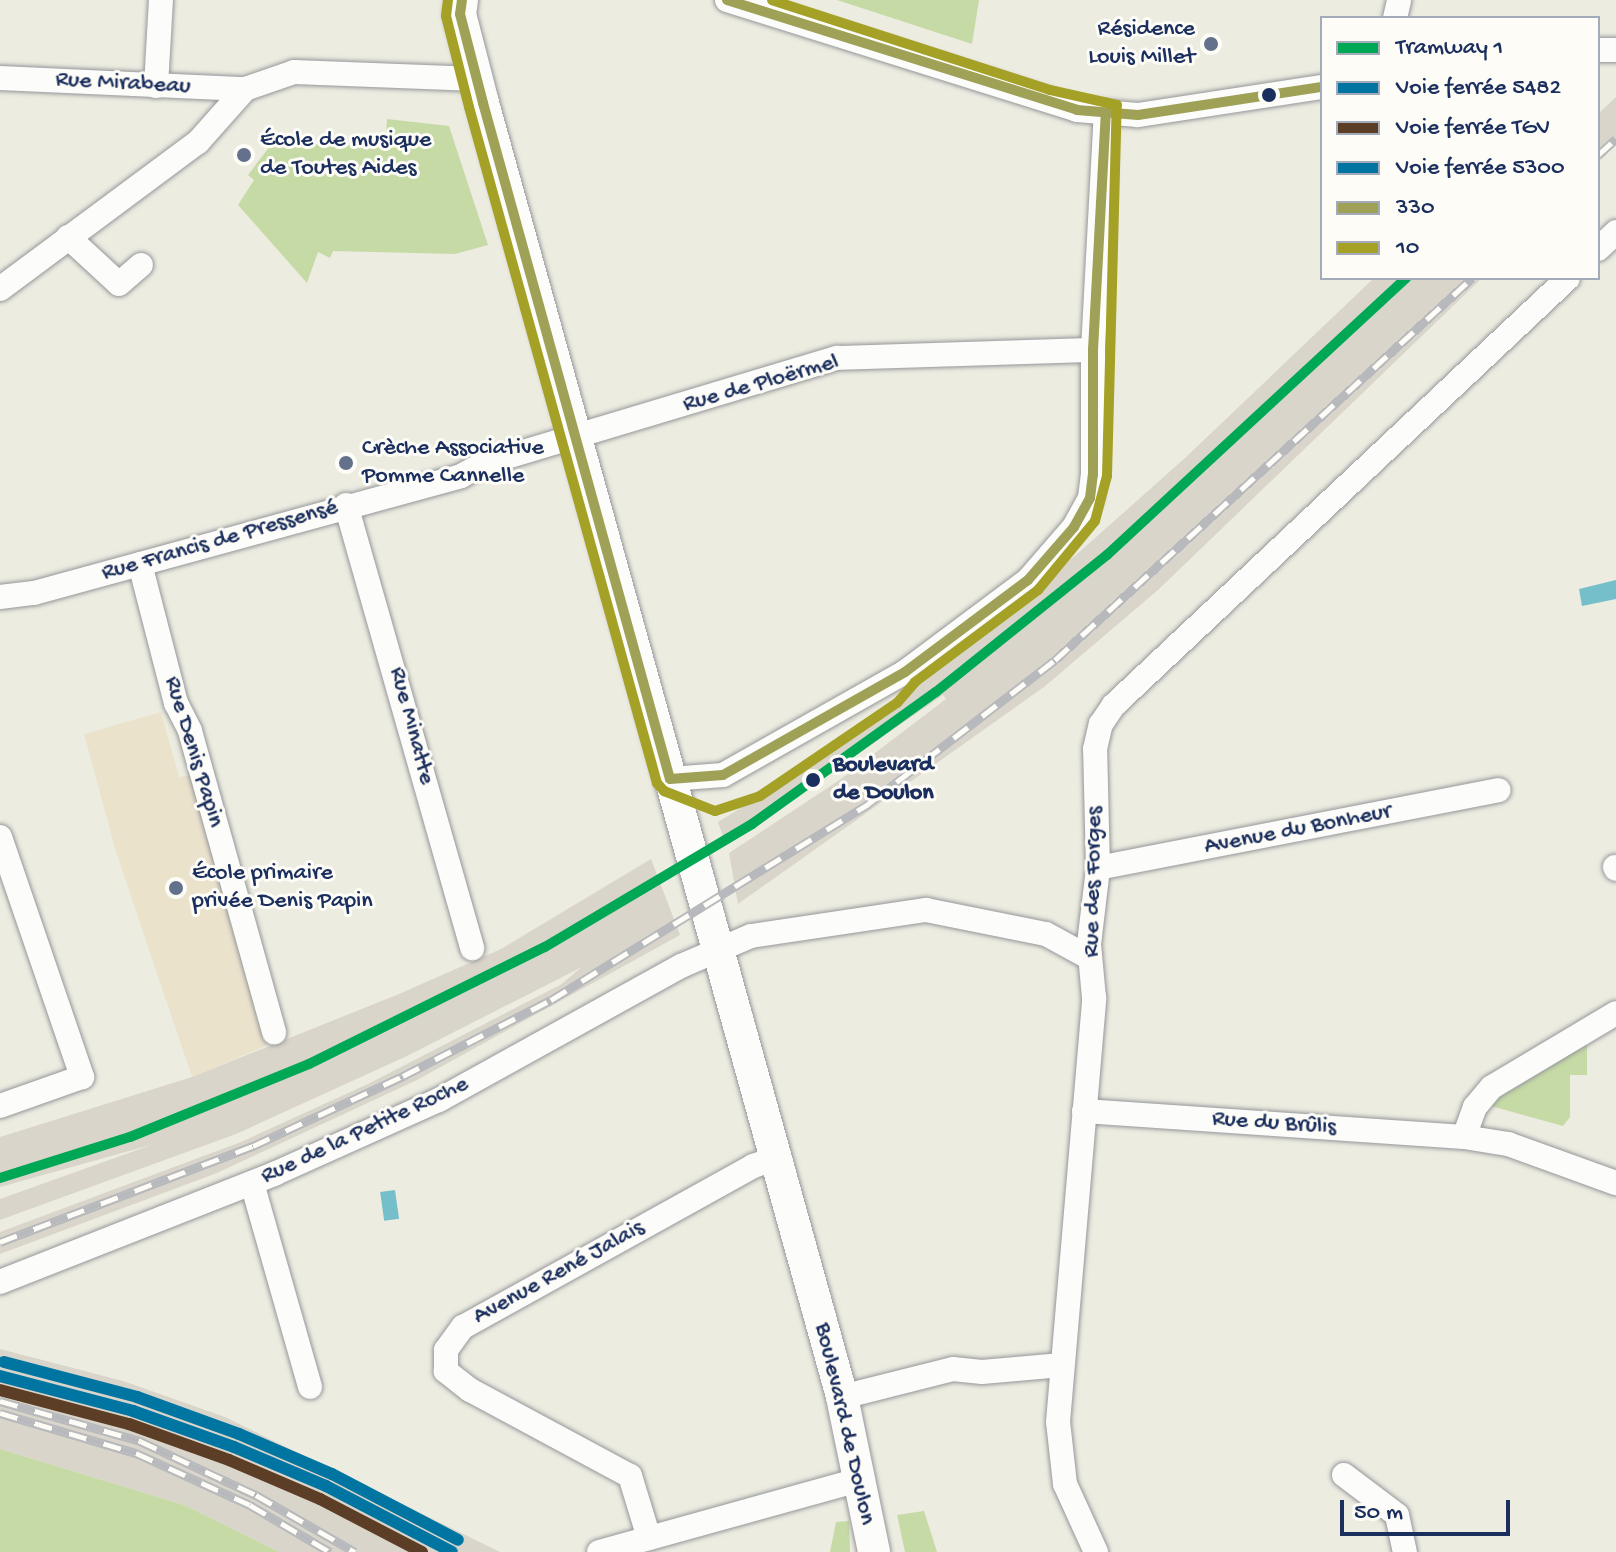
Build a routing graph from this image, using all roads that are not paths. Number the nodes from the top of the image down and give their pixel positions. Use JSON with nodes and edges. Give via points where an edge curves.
{"nodes":[{"id":1,"x":161,"y":0,"type":"edge"},
{"id":2,"x":462,"y":0,"type":"edge"},
{"id":3,"x":727,"y":0,"type":"edge"},
{"id":4,"x":0,"y":78,"type":"edge"},
{"id":5,"x":477,"y":79,"type":"junction"},
{"id":6,"x":156,"y":86,"type":"junction"},
{"id":7,"x":1320,"y":87,"type":"edge"},
{"id":8,"x":245,"y":89,"type":"junction"},
{"id":9,"x":1106,"y":113,"type":"junction"},
{"id":10,"x":1616,"y":232,"type":"edge"},
{"id":11,"x":68,"y":237,"type":"junction"},
{"id":12,"x":1600,"y":247,"type":"edge"},
{"id":13,"x":141,"y":265,"type":"dead end"},
{"id":14,"x":1566,"y":280,"type":"edge"},
{"id":15,"x":0,"y":289,"type":"edge"},
{"id":16,"x":1093,"y":350,"type":"junction"},
{"id":17,"x":577,"y":438,"type":"junction"},
{"id":18,"x":346,"y":505,"type":"junction"},
{"id":19,"x":140,"y":564,"type":"junction"},
{"id":20,"x":0,"y":597,"type":"edge"},
{"id":21,"x":670,"y":779,"type":"junction"},
{"id":22,"x":1498,"y":790,"type":"dead end"},
{"id":23,"x":0,"y":837,"type":"edge"},
{"id":24,"x":1098,"y":868,"type":"junction"},
{"id":25,"x":472,"y":948,"type":"dead end"},
{"id":26,"x":717,"y":950,"type":"junction"},
{"id":27,"x":1090,"y":958,"type":"junction"},
{"id":28,"x":1616,"y":1013,"type":"edge"},
{"id":29,"x":274,"y":1032,"type":"dead end"},
{"id":30,"x":0,"y":1106,"type":"edge"},
{"id":31,"x":1084,"y":1111,"type":"junction"},
{"id":32,"x":1464,"y":1137,"type":"junction"},
{"id":33,"x":775,"y":1159,"type":"junction"},
{"id":34,"x":252,"y":1183,"type":"junction"},
{"id":35,"x":1616,"y":1183,"type":"edge"},
{"id":36,"x":0,"y":1282,"type":"edge"},
{"id":37,"x":1062,"y":1365,"type":"junction"},
{"id":38,"x":310,"y":1387,"type":"dead end"},
{"id":39,"x":842,"y":1397,"type":"junction"},
{"id":40,"x":1344,"y":1475,"type":"dead end"},
{"id":41,"x":858,"y":1480,"type":"junction"},
{"id":42,"x":649,"y":1538,"type":"junction"},
{"id":43,"x":599,"y":1552,"type":"edge"},
{"id":44,"x":874,"y":1552,"type":"edge"},
{"id":45,"x":1096,"y":1552,"type":"edge"},
{"id":46,"x":1405,"y":1552,"type":"edge"}],
"edges":[{"from":1,"to":6,"type":"street"},
{"from":2,"to":5,"type":"main road","name":"Boulevard de Doulon"},
{"from":3,"to":9,"type":"street","via":[[1047,104]]},
{"from":4,"to":6,"type":"street","name":"Rue Mirabeau"},
{"from":5,"to":8,"type":"street","via":[[294,72]]},
{"from":5,"to":17,"type":"main road","name":"Boulevard de Doulon"},
{"from":6,"to":8,"type":"street","name":"Rue Mirabeau"},
{"from":7,"to":9,"type":"street","via":[[1138,115]]},
{"from":8,"to":11,"type":"street","via":[[198,142]]},
{"from":9,"to":16,"type":"street"},
{"from":10,"to":12,"type":"street"},
{"from":11,"to":13,"type":"street","via":[[119,284]]},
{"from":11,"to":15,"type":"street"},
{"from":14,"to":24,"type":"street","name":"Rue des Forges","via":[[1114,705],[1101,724],[1095,749]]},
{"from":16,"to":17,"type":"street","name":"Rue de Ploërmel","via":[[837,358]]},
{"from":16,"to":21,"type":"street","via":[[1090,498],[1074,527],[1028,580],[905,672],[744,764],[704,779]]},
{"from":17,"to":18,"type":"street","name":"Rue Francis de Pressensé"},
{"from":17,"to":21,"type":"main road","name":"Boulevard de Doulon"},
{"from":18,"to":19,"type":"street","name":"Rue Francis de Pressensé"},
{"from":18,"to":25,"type":"street","name":"Rue Minatte"},
{"from":19,"to":20,"type":"street","name":"Rue Francis de Pressensé"},
{"from":19,"to":29,"type":"street","name":"Rue Denis Papin"},
{"from":21,"to":26,"type":"main road","name":"Boulevard de Doulon"},
{"from":22,"to":24,"type":"street","name":"Avenue du Bonheur"},
{"from":23,"to":30,"type":"street","via":[[82,1077]]},
{"from":24,"to":27,"type":"street","name":"Rue des Forges"},
{"from":26,"to":27,"type":"street","name":"Rue de la Petite Roche","via":[[765,932],[926,910],[1046,934]]},
{"from":26,"to":33,"type":"main road","name":"Boulevard de Doulon"},
{"from":26,"to":34,"type":"street","name":"Rue de la Petite Roche","via":[[439,1100]]},
{"from":27,"to":31,"type":"street","name":"Rue des Forges","via":[[1094,998]]},
{"from":28,"to":32,"type":"street","via":[[1482,1095]]},
{"from":31,"to":32,"type":"street","name":"Rue du Brûlis"},
{"from":31,"to":37,"type":"street","name":"Rue des Forges"},
{"from":32,"to":35,"type":"street","name":"Rue du Brûlis","via":[[1508,1144]]},
{"from":33,"to":39,"type":"main road","name":"Boulevard de Doulon"},
{"from":33,"to":42,"type":"street","name":"Avenue René Jalais","via":[[753,1166],[463,1327],[446,1350],[446,1371],[470,1390],[630,1476]]},
{"from":34,"to":36,"type":"street","name":"Rue de la Petite Roche"},
{"from":34,"to":38,"type":"street"},
{"from":37,"to":39,"type":"street","via":[[982,1372],[953,1369]]},
{"from":37,"to":45,"type":"street","name":"Rue des Forges","via":[[1061,1465],[1074,1509]]},
{"from":39,"to":41,"type":"main road","name":"Boulevard de Doulon"},
{"from":40,"to":46,"type":"street","via":[[1397,1515]]},
{"from":41,"to":42,"type":"street"},
{"from":41,"to":44,"type":"main road","name":"Boulevard de Doulon"},
{"from":42,"to":43,"type":"street"}]}
